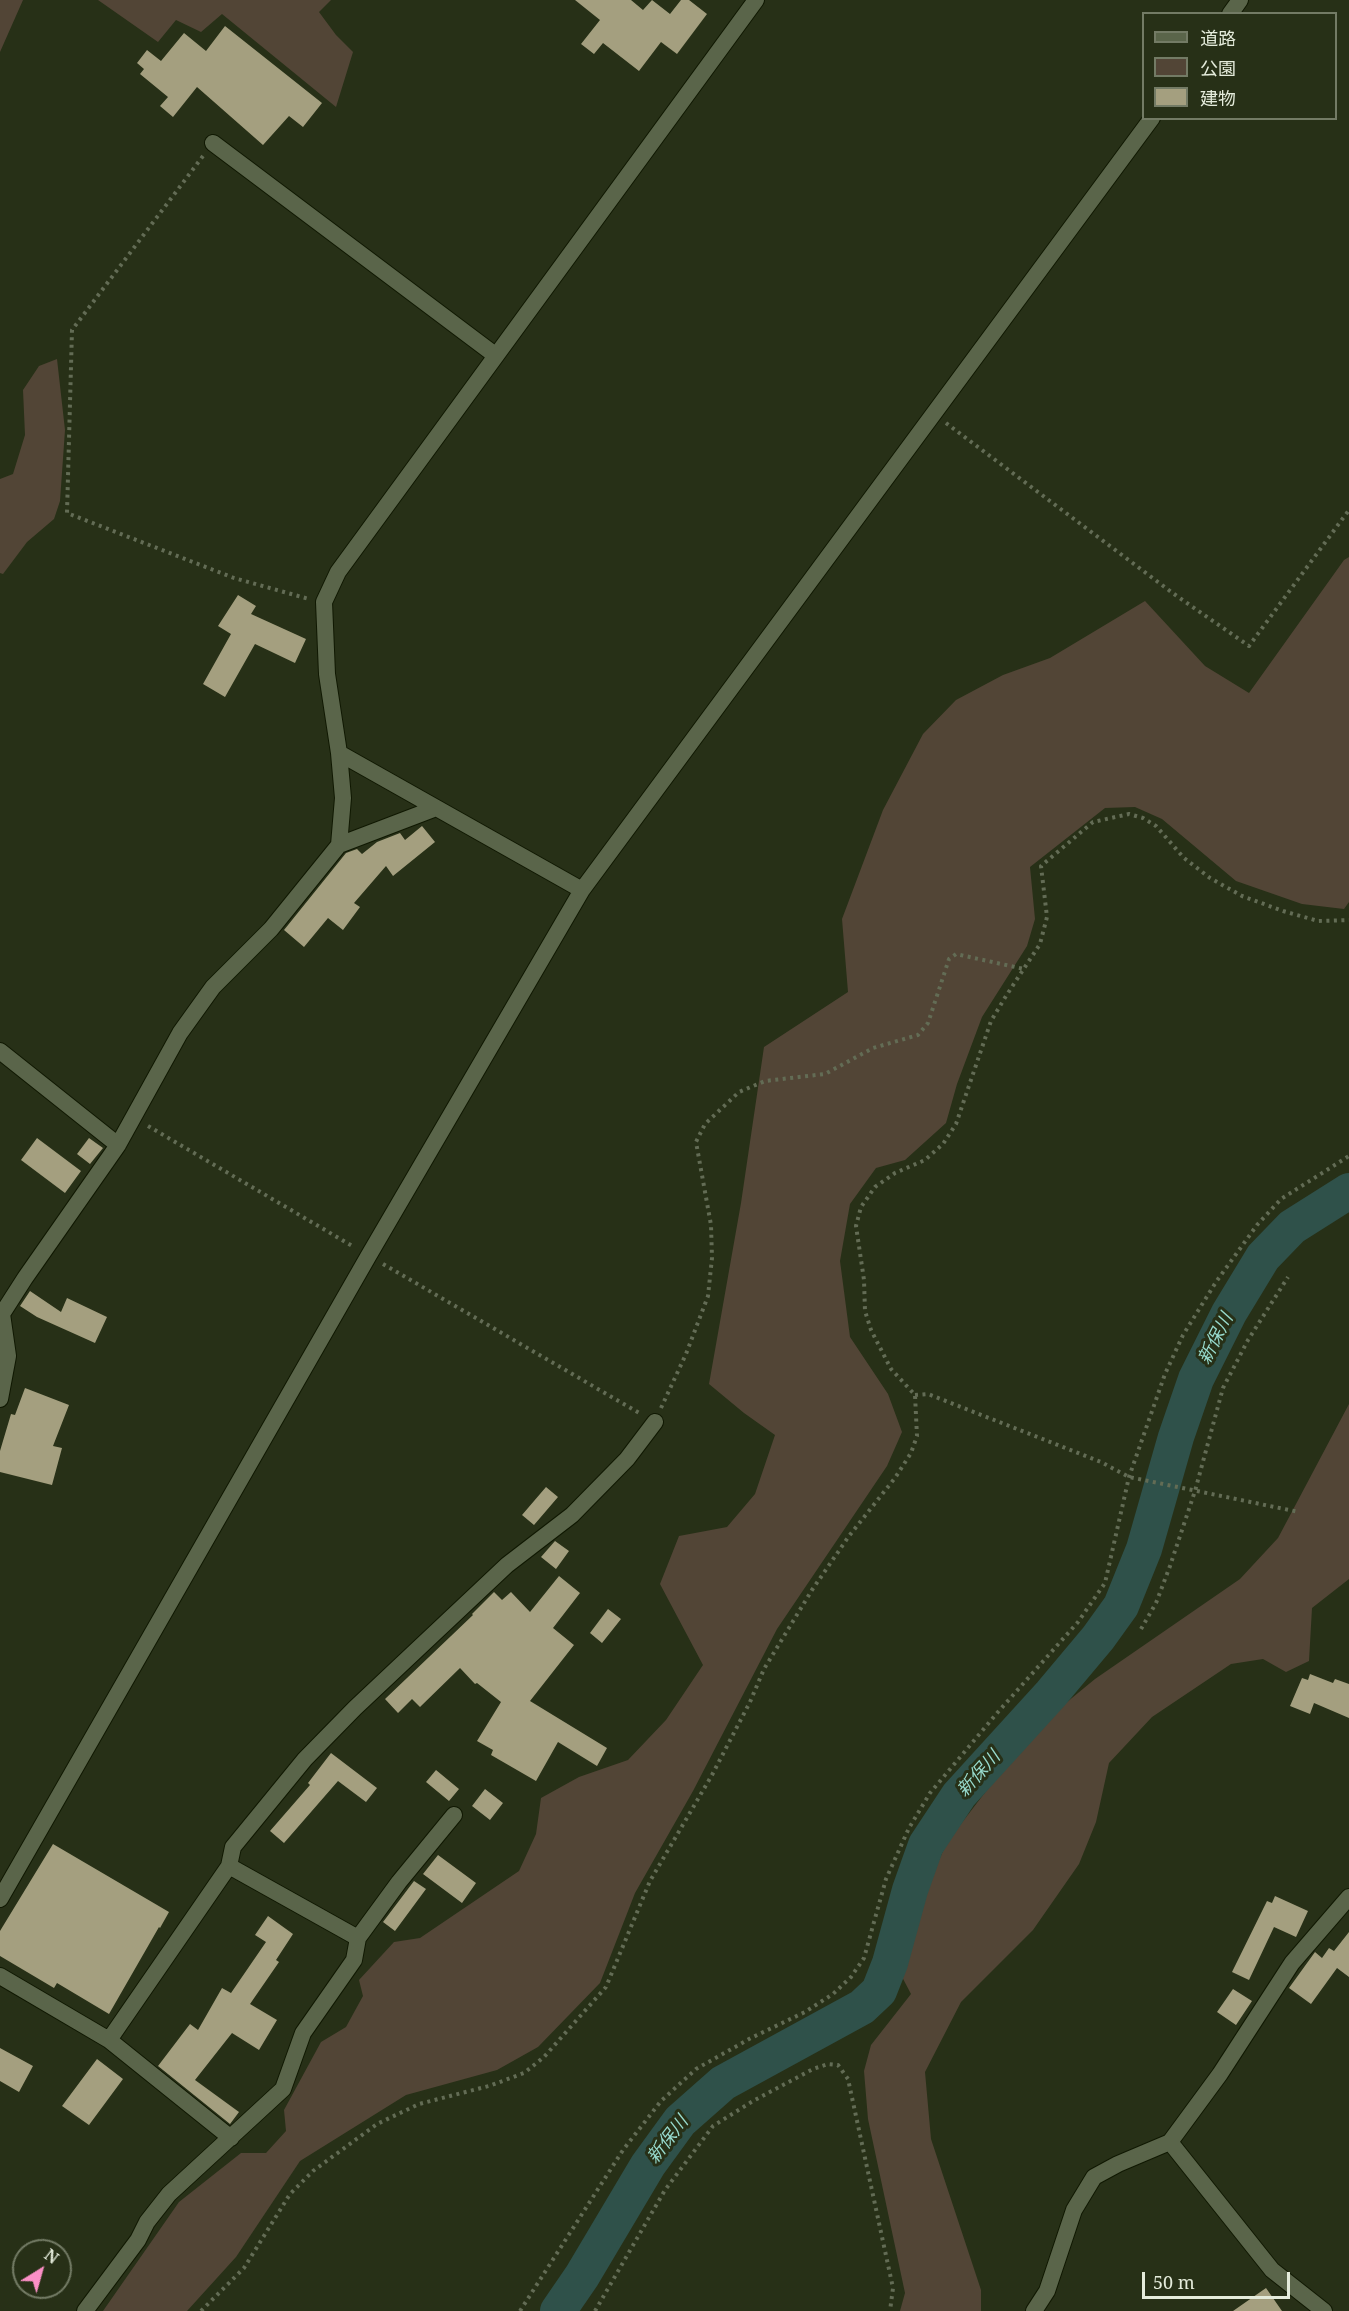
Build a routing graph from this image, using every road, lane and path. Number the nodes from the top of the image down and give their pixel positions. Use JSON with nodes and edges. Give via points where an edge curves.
{"nodes":[{"id":1,"x":756,"y":0,"type":"edge"},
{"id":2,"x":1151,"y":120,"type":"edge"},
{"id":3,"x":213,"y":143,"type":"joint"},
{"id":4,"x":495,"y":355,"type":"junction"},
{"id":5,"x":933,"y":414,"type":"junction"},
{"id":6,"x":1349,"y":510,"type":"edge"},
{"id":7,"x":324,"y":603,"type":"junction"},
{"id":8,"x":339,"y":753,"type":"junction"},
{"id":9,"x":436,"y":807,"type":"junction"},
{"id":10,"x":339,"y":845,"type":"junction"},
{"id":11,"x":582,"y":890,"type":"junction"},
{"id":12,"x":1349,"y":920,"type":"edge"},
{"id":13,"x":1024,"y":969,"type":"junction"},
{"id":14,"x":0,"y":1051,"type":"edge"},
{"id":15,"x":134,"y":1118,"type":"junction"},
{"id":16,"x":118,"y":1145,"type":"junction"},
{"id":17,"x":1349,"y":1156,"type":"edge"},
{"id":18,"x":369,"y":1255,"type":"junction"},
{"id":19,"x":1288,"y":1277,"type":"dead end"},
{"id":20,"x":1,"y":1314,"type":"edge"},
{"id":21,"x":915,"y":1395,"type":"junction"},
{"id":22,"x":0,"y":1399,"type":"edge"},
{"id":23,"x":655,"y":1422,"type":"junction"},
{"id":24,"x":1129,"y":1477,"type":"junction"},
{"id":25,"x":1195,"y":1491,"type":"junction"},
{"id":26,"x":1299,"y":1512,"type":"dead end"},
{"id":27,"x":1141,"y":1629,"type":"dead end"},
{"id":28,"x":454,"y":1815,"type":"dead end"},
{"id":29,"x":229,"y":1866,"type":"junction"},
{"id":30,"x":1349,"y":1897,"type":"edge"},
{"id":31,"x":0,"y":1899,"type":"edge"},
{"id":32,"x":358,"y":1938,"type":"junction"},
{"id":33,"x":0,"y":1976,"type":"edge"},
{"id":34,"x":109,"y":2040,"type":"junction"},
{"id":35,"x":231,"y":2138,"type":"junction"},
{"id":36,"x":1170,"y":2142,"type":"junction"},
{"id":37,"x":84,"y":2311,"type":"edge"},
{"id":38,"x":201,"y":2311,"type":"edge"},
{"id":39,"x":520,"y":2311,"type":"edge"},
{"id":40,"x":595,"y":2311,"type":"edge"},
{"id":41,"x":890,"y":2311,"type":"edge"},
{"id":42,"x":1034,"y":2311,"type":"edge"},
{"id":43,"x":1324,"y":2311,"type":"edge"}],
"edges":[{"from":1,"to":4,"type":"street"},
{"from":2,"to":5,"type":"street"},
{"from":3,"to":4,"type":"street"},
{"from":3,"to":7,"type":"path","via":[[72,330],[67,513],[234,578]]},
{"from":4,"to":7,"type":"street","via":[[338,572]]},
{"from":5,"to":6,"type":"path","via":[[1249,646]]},
{"from":5,"to":11,"type":"street"},
{"from":7,"to":8,"type":"street","via":[[327,675]]},
{"from":8,"to":9,"type":"street"},
{"from":8,"to":10,"type":"street","via":[[343,798]]},
{"from":9,"to":10,"type":"street"},
{"from":9,"to":11,"type":"street"},
{"from":10,"to":15,"type":"street","via":[[271,928],[213,987],[180,1033]]},
{"from":11,"to":18,"type":"street"},
{"from":12,"to":13,"type":"path","via":[[1318,921],[1242,896],[1184,858],[1156,826],[1129,814],[1113,816],[1093,822],[1041,866],[1047,917],[1040,945]]},
{"from":13,"to":21,"type":"path","via":[[992,1021],[956,1124],[925,1160],[894,1173],[875,1187],[861,1207],[856,1226],[865,1311],[871,1330],[891,1369]]},
{"from":13,"to":23,"type":"path","via":[[956,954],[950,959],[928,1023],[918,1035],[873,1048],[825,1074],[765,1081],[739,1092],[705,1124],[696,1142],[711,1225],[708,1296]]},
{"from":14,"to":16,"type":"street"},
{"from":15,"to":16,"type":"street"},
{"from":15,"to":18,"type":"path"},
{"from":16,"to":20,"type":"street"},
{"from":17,"to":24,"type":"path","via":[[1281,1199],[1216,1282],[1183,1335],[1165,1374]]},
{"from":18,"to":23,"type":"path"},
{"from":18,"to":31,"type":"street"},
{"from":19,"to":25,"type":"path","via":[[1223,1388]]},
{"from":20,"to":22,"type":"street","via":[[8,1356]]},
{"from":21,"to":24,"type":"path","via":[[928,1394],[1101,1462]]},
{"from":21,"to":38,"type":"path","via":[[917,1436],[911,1453],[812,1590],[765,1670],[712,1775],[650,1881],[606,1987],[544,2057],[524,2073],[419,2104],[376,2124],[313,2172],[290,2194],[244,2268]]},
{"from":23,"to":29,"type":"street","via":[[627,1459],[572,1515],[507,1565],[305,1759],[233,1847]]},
{"from":24,"to":25,"type":"path"},
{"from":24,"to":39,"type":"path","via":[[1105,1583],[1078,1622],[930,1793],[891,1869],[864,1958],[851,1977],[805,2012],[696,2069],[661,2101],[623,2150]]},
{"from":25,"to":26,"type":"path"},
{"from":25,"to":27,"type":"path","via":[[1156,1603]]},
{"from":28,"to":32,"type":"street"},
{"from":29,"to":32,"type":"street"},
{"from":29,"to":34,"type":"street"},
{"from":30,"to":36,"type":"street","via":[[1292,1963],[1220,2074]]},
{"from":32,"to":35,"type":"street","via":[[354,1960],[303,2033],[283,2089]]},
{"from":33,"to":34,"type":"street"},
{"from":34,"to":35,"type":"street"},
{"from":35,"to":37,"type":"street","via":[[169,2194]]},
{"from":36,"to":42,"type":"street","via":[[1094,2177],[1074,2210],[1047,2291]]},
{"from":36,"to":43,"type":"street","via":[[1272,2270]]},
{"from":40,"to":41,"type":"path","via":[[665,2190],[713,2126],[828,2064],[838,2065],[848,2079],[893,2288]]}]}
